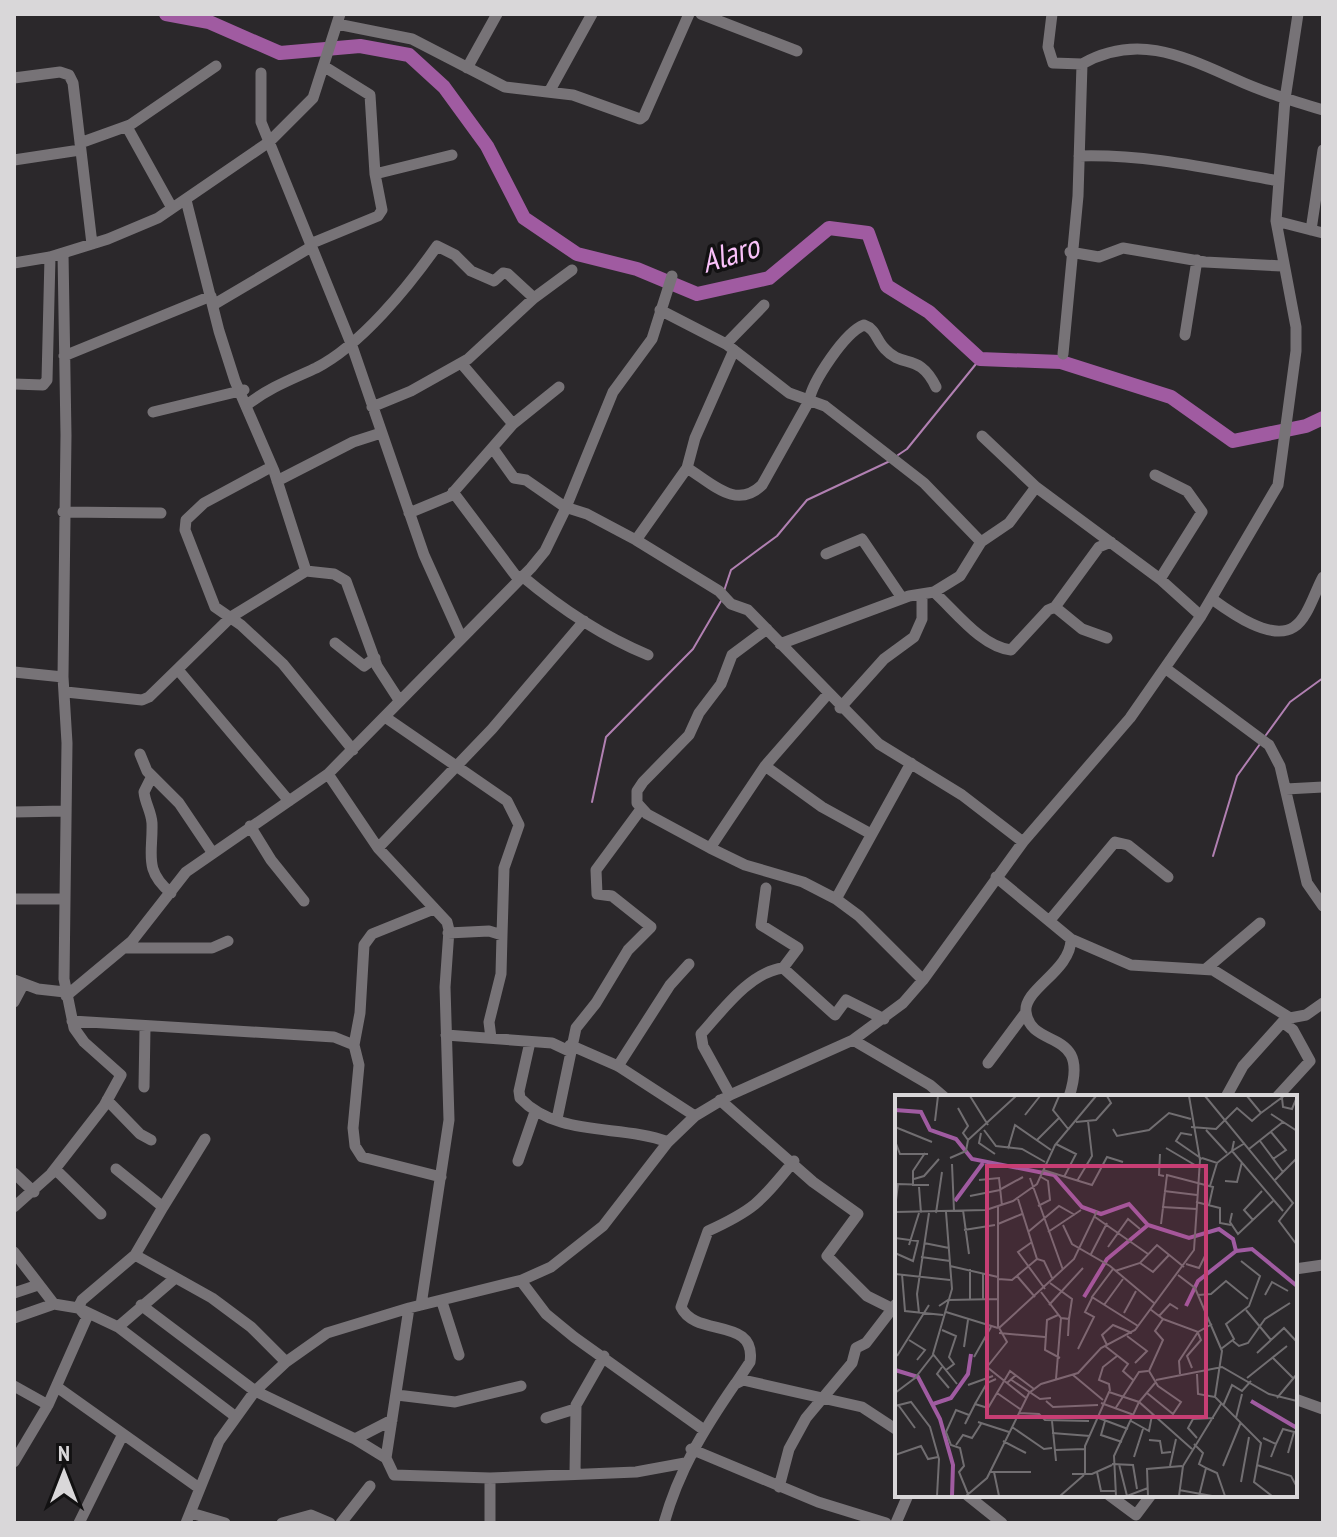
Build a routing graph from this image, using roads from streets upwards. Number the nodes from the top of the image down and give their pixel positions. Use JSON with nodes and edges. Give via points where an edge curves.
{"nodes":[{"id":1,"x":497,"y":14,"type":"edge"},
{"id":2,"x":592,"y":14,"type":"edge"},
{"id":3,"x":689,"y":14,"type":"edge"},
{"id":4,"x":701,"y":14,"type":"edge"},
{"id":5,"x":1052,"y":14,"type":"edge"},
{"id":6,"x":1297,"y":14,"type":"edge"},
{"id":7,"x":339,"y":19,"type":"edge"},
{"id":8,"x":797,"y":51,"type":"dead end"},
{"id":9,"x":327,"y":61,"type":"junction"},
{"id":10,"x":1082,"y":64,"type":"junction"},
{"id":11,"x":216,"y":66,"type":"dead end"},
{"id":12,"x":467,"y":68,"type":"junction"},
{"id":13,"x":261,"y":73,"type":"dead end"},
{"id":14,"x":14,"y":78,"type":"edge"},
{"id":15,"x":549,"y":92,"type":"junction"},
{"id":16,"x":1285,"y":99,"type":"junction"},
{"id":17,"x":1323,"y":110,"type":"edge"},
{"id":18,"x":127,"y":127,"type":"junction"},
{"id":19,"x":269,"y":142,"type":"junction"},
{"id":20,"x":80,"y":146,"type":"junction"},
{"id":21,"x":1323,"y":150,"type":"edge"},
{"id":22,"x":452,"y":155,"type":"dead end"},
{"id":23,"x":1079,"y":156,"type":"junction"},
{"id":24,"x":14,"y":160,"type":"edge"},
{"id":25,"x":375,"y":174,"type":"junction"},
{"id":26,"x":1279,"y":181,"type":"junction"},
{"id":27,"x":186,"y":200,"type":"junction"},
{"id":28,"x":172,"y":208,"type":"junction"},
{"id":29,"x":1276,"y":221,"type":"junction"},
{"id":30,"x":1317,"y":232,"type":"edge"},
{"id":31,"x":92,"y":244,"type":"junction"},
{"id":32,"x":311,"y":246,"type":"junction"},
{"id":33,"x":1070,"y":252,"type":"junction"},
{"id":34,"x":63,"y":253,"type":"junction"},
{"id":35,"x":50,"y":257,"type":"junction"},
{"id":36,"x":1197,"y":260,"type":"junction"},
{"id":37,"x":14,"y":263,"type":"edge"},
{"id":38,"x":1282,"y":266,"type":"junction"},
{"id":39,"x":572,"y":270,"type":"dead end"},
{"id":40,"x":672,"y":276,"type":"dead end"},
{"id":41,"x":534,"y":298,"type":"junction"},
{"id":42,"x":212,"y":300,"type":"junction"},
{"id":43,"x":764,"y":305,"type":"dead end"},
{"id":44,"x":660,"y":310,"type":"junction"},
{"id":45,"x":1185,"y":335,"type":"dead end"},
{"id":46,"x":350,"y":342,"type":"junction"},
{"id":47,"x":730,"y":347,"type":"junction"},
{"id":48,"x":1063,"y":354,"type":"dead end"},
{"id":49,"x":64,"y":356,"type":"junction"},
{"id":50,"x":461,"y":363,"type":"junction"},
{"id":51,"x":14,"y":384,"type":"edge"},
{"id":52,"x":559,"y":387,"type":"dead end"},
{"id":53,"x":936,"y":387,"type":"dead end"},
{"id":54,"x":239,"y":389,"type":"junction"},
{"id":55,"x":260,"y":394,"type":"junction"},
{"id":56,"x":809,"y":401,"type":"junction"},
{"id":57,"x":247,"y":405,"type":"junction"},
{"id":58,"x":372,"y":407,"type":"junction"},
{"id":59,"x":153,"y":412,"type":"dead end"},
{"id":60,"x":513,"y":424,"type":"junction"},
{"id":61,"x":381,"y":433,"type":"junction"},
{"id":62,"x":982,"y":436,"type":"dead end"},
{"id":63,"x":494,"y":450,"type":"junction"},
{"id":64,"x":271,"y":467,"type":"junction"},
{"id":65,"x":687,"y":468,"type":"junction"},
{"id":66,"x":1155,"y":475,"type":"dead end"},
{"id":67,"x":277,"y":481,"type":"junction"},
{"id":68,"x":1036,"y":487,"type":"junction"},
{"id":69,"x":453,"y":492,"type":"junction"},
{"id":70,"x":565,"y":507,"type":"junction"},
{"id":71,"x":63,"y":512,"type":"junction"},
{"id":72,"x":161,"y":513,"type":"dead end"},
{"id":73,"x":409,"y":513,"type":"junction"},
{"id":74,"x":636,"y":540,"type":"junction"},
{"id":75,"x":981,"y":542,"type":"junction"},
{"id":76,"x":1111,"y":542,"type":"junction"},
{"id":77,"x":826,"y":554,"type":"dead end"},
{"id":78,"x":306,"y":571,"type":"junction"},
{"id":79,"x":1323,"y":577,"type":"edge"},
{"id":80,"x":521,"y":578,"type":"junction"},
{"id":81,"x":1160,"y":579,"type":"junction"},
{"id":82,"x":928,"y":593,"type":"junction"},
{"id":83,"x":902,"y":598,"type":"junction"},
{"id":84,"x":1212,"y":599,"type":"junction"},
{"id":85,"x":1055,"y":607,"type":"junction"},
{"id":86,"x":1201,"y":616,"type":"junction"},
{"id":87,"x":231,"y":617,"type":"junction"},
{"id":88,"x":584,"y":621,"type":"junction"},
{"id":89,"x":767,"y":629,"type":"junction"},
{"id":90,"x":461,"y":637,"type":"junction"},
{"id":91,"x":1107,"y":638,"type":"dead end"},
{"id":92,"x":335,"y":643,"type":"dead end"},
{"id":93,"x":780,"y":644,"type":"junction"},
{"id":94,"x":648,"y":655,"type":"dead end"},
{"id":95,"x":375,"y":658,"type":"junction"},
{"id":96,"x":1165,"y":668,"type":"junction"},
{"id":97,"x":179,"y":671,"type":"junction"},
{"id":98,"x":14,"y":672,"type":"edge"},
{"id":99,"x":63,"y":677,"type":"junction"},
{"id":100,"x":66,"y":692,"type":"junction"},
{"id":101,"x":827,"y":695,"type":"junction"},
{"id":102,"x":399,"y":700,"type":"junction"},
{"id":103,"x":840,"y":708,"type":"junction"},
{"id":104,"x":385,"y":717,"type":"junction"},
{"id":105,"x":353,"y":750,"type":"junction"},
{"id":106,"x":140,"y":754,"type":"dead end"},
{"id":107,"x":911,"y":763,"type":"junction"},
{"id":108,"x":457,"y":766,"type":"junction"},
{"id":109,"x":765,"y":766,"type":"junction"},
{"id":110,"x":328,"y":774,"type":"junction"},
{"id":111,"x":152,"y":776,"type":"junction"},
{"id":112,"x":1323,"y":787,"type":"edge"},
{"id":113,"x":1286,"y":789,"type":"junction"},
{"id":114,"x":289,"y":801,"type":"junction"},
{"id":115,"x":641,"y":809,"type":"junction"},
{"id":116,"x":65,"y":811,"type":"junction"},
{"id":117,"x":14,"y":812,"type":"edge"},
{"id":118,"x":250,"y":826,"type":"junction"},
{"id":119,"x":871,"y":834,"type":"junction"},
{"id":120,"x":1023,"y":842,"type":"junction"},
{"id":121,"x":378,"y":848,"type":"junction"},
{"id":122,"x":710,"y":848,"type":"junction"},
{"id":123,"x":212,"y":852,"type":"junction"},
{"id":124,"x":996,"y":877,"type":"junction"},
{"id":125,"x":1168,"y":877,"type":"dead end"},
{"id":126,"x":766,"y":888,"type":"dead end"},
{"id":127,"x":171,"y":893,"type":"junction"},
{"id":128,"x":14,"y":899,"type":"edge"},
{"id":129,"x":65,"y":899,"type":"junction"},
{"id":130,"x":836,"y":899,"type":"junction"},
{"id":131,"x":304,"y":901,"type":"dead end"},
{"id":132,"x":1323,"y":906,"type":"edge"},
{"id":133,"x":434,"y":909,"type":"junction"},
{"id":134,"x":1050,"y":920,"type":"junction"},
{"id":135,"x":1260,"y":923,"type":"dead end"},
{"id":136,"x":448,"y":933,"type":"junction"},
{"id":137,"x":502,"y":935,"type":"junction"},
{"id":138,"x":1071,"y":939,"type":"junction"},
{"id":139,"x":228,"y":941,"type":"dead end"},
{"id":140,"x":124,"y":948,"type":"junction"},
{"id":141,"x":689,"y":964,"type":"dead end"},
{"id":142,"x":783,"y":968,"type":"junction"},
{"id":143,"x":1207,"y":968,"type":"junction"},
{"id":144,"x":923,"y":980,"type":"junction"},
{"id":145,"x":19,"y":983,"type":"edge"},
{"id":146,"x":66,"y":994,"type":"junction"},
{"id":147,"x":14,"y":1002,"type":"edge"},
{"id":148,"x":1323,"y":1003,"type":"edge"},
{"id":149,"x":1026,"y":1012,"type":"junction"},
{"id":150,"x":884,"y":1019,"type":"junction"},
{"id":151,"x":72,"y":1021,"type":"junction"},
{"id":152,"x":1286,"y":1021,"type":"junction"},
{"id":153,"x":145,"y":1028,"type":"junction"},
{"id":154,"x":446,"y":1035,"type":"junction"},
{"id":155,"x":491,"y":1038,"type":"junction"},
{"id":156,"x":853,"y":1040,"type":"junction"},
{"id":157,"x":530,"y":1042,"type":"junction"},
{"id":158,"x":354,"y":1045,"type":"junction"},
{"id":159,"x":569,"y":1048,"type":"junction"},
{"id":160,"x":988,"y":1063,"type":"dead end"},
{"id":161,"x":618,"y":1066,"type":"junction"},
{"id":162,"x":144,"y":1087,"type":"dead end"},
{"id":163,"x":942,"y":1095,"type":"edge"},
{"id":164,"x":1069,"y":1095,"type":"edge"},
{"id":165,"x":1227,"y":1095,"type":"edge"},
{"id":166,"x":1279,"y":1095,"type":"edge"},
{"id":167,"x":725,"y":1097,"type":"junction"},
{"id":168,"x":107,"y":1100,"type":"junction"},
{"id":169,"x":535,"y":1112,"type":"junction"},
{"id":170,"x":695,"y":1116,"type":"junction"},
{"id":171,"x":557,"y":1119,"type":"junction"},
{"id":172,"x":205,"y":1139,"type":"dead end"},
{"id":173,"x":151,"y":1140,"type":"dead end"},
{"id":174,"x":668,"y":1142,"type":"junction"},
{"id":175,"x":518,"y":1161,"type":"dead end"},
{"id":176,"x":794,"y":1161,"type":"junction"},
{"id":177,"x":55,"y":1169,"type":"junction"},
{"id":178,"x":116,"y":1169,"type":"dead end"},
{"id":179,"x":14,"y":1173,"type":"edge"},
{"id":180,"x":441,"y":1177,"type":"junction"},
{"id":181,"x":34,"y":1192,"type":"junction"},
{"id":182,"x":14,"y":1207,"type":"edge"},
{"id":183,"x":163,"y":1207,"type":"junction"},
{"id":184,"x":101,"y":1214,"type":"dead end"},
{"id":185,"x":14,"y":1252,"type":"edge"},
{"id":186,"x":135,"y":1255,"type":"junction"},
{"id":187,"x":1323,"y":1265,"type":"edge"},
{"id":188,"x":1297,"y":1266,"type":"edge"},
{"id":189,"x":174,"y":1279,"type":"junction"},
{"id":190,"x":521,"y":1281,"type":"junction"},
{"id":191,"x":38,"y":1285,"type":"junction"},
{"id":192,"x":14,"y":1293,"type":"edge"},
{"id":193,"x":442,"y":1302,"type":"junction"},
{"id":194,"x":54,"y":1304,"type":"junction"},
{"id":195,"x":141,"y":1305,"type":"junction"},
{"id":196,"x":415,"y":1306,"type":"junction"},
{"id":197,"x":895,"y":1306,"type":"edge"},
{"id":198,"x":78,"y":1308,"type":"junction"},
{"id":199,"x":14,"y":1318,"type":"edge"},
{"id":200,"x":118,"y":1327,"type":"junction"},
{"id":201,"x":459,"y":1355,"type":"dead end"},
{"id":202,"x":604,"y":1356,"type":"junction"},
{"id":203,"x":286,"y":1362,"type":"junction"},
{"id":204,"x":749,"y":1375,"type":"junction"},
{"id":205,"x":14,"y":1386,"type":"edge"},
{"id":206,"x":521,"y":1386,"type":"dead end"},
{"id":207,"x":57,"y":1387,"type":"junction"},
{"id":208,"x":255,"y":1391,"type":"junction"},
{"id":209,"x":397,"y":1395,"type":"junction"},
{"id":210,"x":819,"y":1399,"type":"junction"},
{"id":211,"x":1297,"y":1400,"type":"edge"},
{"id":212,"x":48,"y":1405,"type":"junction"},
{"id":213,"x":575,"y":1409,"type":"junction"},
{"id":214,"x":1323,"y":1409,"type":"edge"},
{"id":215,"x":236,"y":1417,"type":"junction"},
{"id":216,"x":546,"y":1418,"type":"dead end"},
{"id":217,"x":392,"y":1420,"type":"junction"},
{"id":218,"x":895,"y":1429,"type":"edge"},
{"id":219,"x":704,"y":1430,"type":"junction"},
{"id":220,"x":123,"y":1434,"type":"junction"},
{"id":221,"x":355,"y":1439,"type":"junction"},
{"id":222,"x":691,"y":1449,"type":"junction"},
{"id":223,"x":386,"y":1458,"type":"junction"},
{"id":224,"x":14,"y":1462,"type":"edge"},
{"id":225,"x":685,"y":1463,"type":"junction"},
{"id":226,"x":575,"y":1473,"type":"junction"},
{"id":227,"x":490,"y":1478,"type":"junction"},
{"id":228,"x":370,"y":1486,"type":"dead end"},
{"id":229,"x":779,"y":1487,"type":"junction"},
{"id":230,"x":199,"y":1488,"type":"junction"},
{"id":231,"x":907,"y":1497,"type":"edge"},
{"id":232,"x":970,"y":1497,"type":"edge"},
{"id":233,"x":1112,"y":1497,"type":"edge"},
{"id":234,"x":1150,"y":1497,"type":"edge"},
{"id":235,"x":188,"y":1518,"type":"edge"},
{"id":236,"x":79,"y":1523,"type":"edge"},
{"id":237,"x":225,"y":1523,"type":"edge"},
{"id":238,"x":282,"y":1523,"type":"edge"},
{"id":239,"x":330,"y":1523,"type":"edge"},
{"id":240,"x":341,"y":1523,"type":"edge"},
{"id":241,"x":490,"y":1523,"type":"edge"},
{"id":242,"x":664,"y":1523,"type":"edge"},
{"id":243,"x":886,"y":1523,"type":"edge"},
{"id":244,"x":896,"y":1523,"type":"edge"},
{"id":245,"x":1002,"y":1523,"type":"edge"}],
"edges":[{"from":1,"to":12,"type":"street"},
{"from":2,"to":15,"type":"street"},
{"from":3,"to":15,"type":"street","via":[[643,118]]},
{"from":4,"to":8,"type":"street"},
{"from":5,"to":10,"type":"street","via":[[1048,47],[1053,63]]},
{"from":6,"to":16,"type":"street"},
{"from":7,"to":9,"type":"street"},
{"from":7,"to":12,"type":"street","via":[[412,39]]},
{"from":9,"to":19,"type":"street","via":[[313,98]]},
{"from":9,"to":25,"type":"street","via":[[370,95]]},
{"from":10,"to":16,"type":"street","via":[[1113,50],[1175,52]]},
{"from":10,"to":23,"type":"street"},
{"from":11,"to":18,"type":"street"},
{"from":12,"to":15,"type":"street","via":[[505,87]]},
{"from":13,"to":19,"type":"street","via":[[260,114]]},
{"from":14,"to":20,"type":"street","via":[[69,75]]},
{"from":16,"to":17,"type":"street"},
{"from":16,"to":26,"type":"street"},
{"from":18,"to":20,"type":"street"},
{"from":18,"to":28,"type":"street"},
{"from":19,"to":27,"type":"street"},
{"from":19,"to":32,"type":"street"},
{"from":20,"to":24,"type":"street"},
{"from":20,"to":31,"type":"street"},
{"from":21,"to":30,"type":"street"},
{"from":22,"to":25,"type":"street"},
{"from":23,"to":26,"type":"street","via":[[1171,159]]},
{"from":23,"to":33,"type":"street"},
{"from":25,"to":32,"type":"street","via":[[382,205],[378,216]]},
{"from":26,"to":29,"type":"street"},
{"from":27,"to":28,"type":"street"},
{"from":27,"to":42,"type":"street"},
{"from":28,"to":31,"type":"street"},
{"from":29,"to":30,"type":"street"},
{"from":29,"to":38,"type":"street"},
{"from":31,"to":34,"type":"street"},
{"from":32,"to":42,"type":"street"},
{"from":32,"to":46,"type":"street"},
{"from":33,"to":36,"type":"street","via":[[1099,257],[1123,248]]},
{"from":33,"to":48,"type":"street"},
{"from":34,"to":35,"type":"street"},
{"from":34,"to":49,"type":"street"},
{"from":35,"to":37,"type":"street"},
{"from":35,"to":51,"type":"street","via":[[47,380],[43,385]]},
{"from":36,"to":38,"type":"street"},
{"from":36,"to":45,"type":"street"},
{"from":38,"to":84,"type":"street","via":[[1296,327],[1285,441],[1272,497]]},
{"from":39,"to":41,"type":"street"},
{"from":40,"to":44,"type":"street"},
{"from":41,"to":46,"type":"street","via":[[508,274],[494,281],[437,246],[402,293]]},
{"from":41,"to":50,"type":"street"},
{"from":42,"to":49,"type":"street"},
{"from":42,"to":54,"type":"street"},
{"from":43,"to":47,"type":"street"},
{"from":44,"to":47,"type":"street"},
{"from":44,"to":70,"type":"street","via":[[643,353],[613,392]]},
{"from":46,"to":55,"type":"street","via":[[320,366]]},
{"from":46,"to":58,"type":"street"},
{"from":47,"to":56,"type":"street","via":[[789,393]]},
{"from":47,"to":65,"type":"street"},
{"from":49,"to":71,"type":"street"},
{"from":50,"to":58,"type":"street"},
{"from":50,"to":60,"type":"street"},
{"from":52,"to":60,"type":"street"},
{"from":53,"to":56,"type":"street","via":[[922,365],[886,350],[872,328],[864,325],[825,367]]},
{"from":54,"to":55,"type":"street"},
{"from":54,"to":57,"type":"street"},
{"from":54,"to":59,"type":"street"},
{"from":55,"to":57,"type":"street"},
{"from":56,"to":65,"type":"street","via":[[762,485],[745,497]]},
{"from":56,"to":75,"type":"street","via":[[825,406],[889,453]]},
{"from":57,"to":64,"type":"street"},
{"from":58,"to":61,"type":"street"},
{"from":60,"to":63,"type":"street"},
{"from":61,"to":67,"type":"street"},
{"from":61,"to":73,"type":"street"},
{"from":62,"to":68,"type":"street"},
{"from":63,"to":69,"type":"street"},
{"from":63,"to":70,"type":"street","via":[[514,478],[526,480]]},
{"from":64,"to":67,"type":"street"},
{"from":64,"to":87,"type":"street","via":[[204,503],[184,524],[211,602]]},
{"from":65,"to":74,"type":"street"},
{"from":66,"to":81,"type":"street","via":[[1187,491],[1202,512]]},
{"from":67,"to":78,"type":"street"},
{"from":68,"to":75,"type":"street","via":[[1009,523]]},
{"from":68,"to":76,"type":"street"},
{"from":69,"to":73,"type":"street"},
{"from":69,"to":80,"type":"street"},
{"from":70,"to":74,"type":"street"},
{"from":70,"to":80,"type":"street","via":[[545,551]]},
{"from":71,"to":72,"type":"street"},
{"from":71,"to":99,"type":"street"},
{"from":73,"to":90,"type":"street"},
{"from":74,"to":89,"type":"street","via":[[748,610]]},
{"from":75,"to":82,"type":"street","via":[[960,576]]},
{"from":76,"to":81,"type":"street"},
{"from":76,"to":85,"type":"street","via":[[1099,547]]},
{"from":77,"to":83,"type":"street","via":[[862,539]]},
{"from":78,"to":87,"type":"street"},
{"from":78,"to":95,"type":"street","via":[[346,581]]},
{"from":79,"to":84,"type":"street","via":[[1302,618],[1282,632],[1235,616]]},
{"from":80,"to":88,"type":"street"},
{"from":80,"to":90,"type":"street"},
{"from":81,"to":86,"type":"street"},
{"from":82,"to":83,"type":"street"},
{"from":82,"to":85,"type":"street","via":[[1000,649],[1021,643]]},
{"from":82,"to":103,"type":"street","via":[[914,637],[884,659]]},
{"from":83,"to":93,"type":"street"},
{"from":84,"to":86,"type":"street"},
{"from":85,"to":91,"type":"street","via":[[1082,629]]},
{"from":86,"to":96,"type":"street"},
{"from":87,"to":97,"type":"street"},
{"from":87,"to":105,"type":"street","via":[[291,673]]},
{"from":88,"to":94,"type":"street"},
{"from":88,"to":108,"type":"street"},
{"from":89,"to":93,"type":"street"},
{"from":89,"to":115,"type":"street","via":[[728,661],[721,684],[689,735],[643,782],[636,797]]},
{"from":90,"to":102,"type":"street"},
{"from":92,"to":95,"type":"street","via":[[364,666]]},
{"from":93,"to":101,"type":"street"},
{"from":95,"to":102,"type":"street"},
{"from":96,"to":113,"type":"street","via":[[1269,745]]},
{"from":96,"to":120,"type":"street","via":[[1130,718]]},
{"from":97,"to":100,"type":"street","via":[[142,700]]},
{"from":97,"to":114,"type":"street"},
{"from":98,"to":99,"type":"street"},
{"from":99,"to":100,"type":"street"},
{"from":100,"to":116,"type":"street"},
{"from":101,"to":103,"type":"street"},
{"from":101,"to":109,"type":"street"},
{"from":102,"to":104,"type":"street"},
{"from":103,"to":107,"type":"street","via":[[879,744]]},
{"from":104,"to":105,"type":"street"},
{"from":104,"to":108,"type":"street"},
{"from":105,"to":110,"type":"street"},
{"from":106,"to":111,"type":"street"},
{"from":107,"to":119,"type":"street"},
{"from":107,"to":120,"type":"street"},
{"from":108,"to":121,"type":"street"},
{"from":108,"to":137,"type":"street","via":[[507,801],[519,825],[504,868]]},
{"from":109,"to":119,"type":"street"},
{"from":109,"to":122,"type":"street"},
{"from":110,"to":114,"type":"street"},
{"from":110,"to":121,"type":"street"},
{"from":111,"to":123,"type":"street","via":[[179,803]]},
{"from":111,"to":127,"type":"street","via":[[144,792],[152,822],[150,863]]},
{"from":112,"to":113,"type":"street"},
{"from":113,"to":132,"type":"street","via":[[1307,883]]},
{"from":114,"to":118,"type":"street"},
{"from":115,"to":122,"type":"street"},
{"from":115,"to":159,"type":"street","via":[[596,870],[597,894],[612,896],[651,927],[628,950],[576,1028]]},
{"from":116,"to":117,"type":"street"},
{"from":116,"to":129,"type":"street"},
{"from":118,"to":123,"type":"street"},
{"from":118,"to":131,"type":"street"},
{"from":119,"to":130,"type":"street"},
{"from":120,"to":124,"type":"street"},
{"from":121,"to":133,"type":"street"},
{"from":122,"to":130,"type":"street"},
{"from":123,"to":127,"type":"street","via":[[186,872]]},
{"from":124,"to":134,"type":"street"},
{"from":124,"to":144,"type":"street"},
{"from":125,"to":134,"type":"street","via":[[1128,845],[1115,842]]},
{"from":126,"to":142,"type":"street","via":[[761,925],[798,948]]},
{"from":127,"to":140,"type":"street"},
{"from":128,"to":129,"type":"street"},
{"from":129,"to":146,"type":"street"},
{"from":130,"to":144,"type":"street"},
{"from":133,"to":136,"type":"street","via":[[447,922]]},
{"from":133,"to":158,"type":"street","via":[[367,938]]},
{"from":134,"to":138,"type":"street"},
{"from":135,"to":143,"type":"street"},
{"from":136,"to":137,"type":"street"},
{"from":136,"to":154,"type":"street"},
{"from":137,"to":155,"type":"street"},
{"from":138,"to":143,"type":"street","via":[[1131,965]]},
{"from":138,"to":149,"type":"street","via":[[1069,952],[1029,998]]},
{"from":139,"to":140,"type":"street","via":[[212,948]]},
{"from":140,"to":146,"type":"street"},
{"from":141,"to":161,"type":"street"},
{"from":142,"to":150,"type":"street","via":[[835,1015],[846,1000]]},
{"from":142,"to":167,"type":"street","via":[[761,975],[701,1034]]},
{"from":143,"to":152,"type":"street"},
{"from":144,"to":150,"type":"street"},
{"from":145,"to":146,"type":"street"},
{"from":145,"to":147,"type":"street"},
{"from":146,"to":151,"type":"street"},
{"from":148,"to":152,"type":"street"},
{"from":149,"to":160,"type":"street"},
{"from":149,"to":164,"type":"street","via":[[1033,1025],[1072,1055],[1076,1064]]},
{"from":150,"to":156,"type":"street"},
{"from":151,"to":153,"type":"street"},
{"from":151,"to":168,"type":"street","via":[[84,1042],[121,1075]]},
{"from":152,"to":165,"type":"street","via":[[1243,1066]]},
{"from":152,"to":166,"type":"street","via":[[1310,1061]]},
{"from":153,"to":158,"type":"street","via":[[334,1037]]},
{"from":153,"to":162,"type":"street"},
{"from":154,"to":155,"type":"street"},
{"from":154,"to":180,"type":"street","via":[[449,1120]]},
{"from":155,"to":157,"type":"street"},
{"from":156,"to":163,"type":"street"},
{"from":156,"to":167,"type":"street"},
{"from":157,"to":159,"type":"street"},
{"from":157,"to":169,"type":"street","via":[[519,1091]]},
{"from":158,"to":180,"type":"street","via":[[359,1054],[353,1128],[357,1152]]},
{"from":159,"to":161,"type":"street"},
{"from":159,"to":171,"type":"street"},
{"from":161,"to":170,"type":"street"},
{"from":167,"to":170,"type":"street"},
{"from":167,"to":176,"type":"street","via":[[769,1144]]},
{"from":168,"to":173,"type":"street"},
{"from":168,"to":177,"type":"street"},
{"from":169,"to":171,"type":"street"},
{"from":169,"to":175,"type":"street"},
{"from":170,"to":174,"type":"street"},
{"from":171,"to":174,"type":"street"},
{"from":172,"to":183,"type":"street"},
{"from":174,"to":190,"type":"street","via":[[603,1226],[569,1256]]},
{"from":176,"to":197,"type":"street","via":[[813,1182],[858,1214],[827,1256],[867,1296]]},
{"from":176,"to":204,"type":"street","via":[[743,1217],[708,1231],[681,1307],[690,1319],[742,1335],[751,1349]]},
{"from":177,"to":181,"type":"street"},
{"from":177,"to":184,"type":"street"},
{"from":178,"to":183,"type":"street"},
{"from":179,"to":181,"type":"street"},
{"from":180,"to":196,"type":"street"},
{"from":181,"to":182,"type":"street"},
{"from":183,"to":186,"type":"street"},
{"from":185,"to":191,"type":"street"},
{"from":186,"to":189,"type":"street"},
{"from":186,"to":198,"type":"street"},
{"from":187,"to":188,"type":"street"},
{"from":189,"to":195,"type":"street"},
{"from":189,"to":203,"type":"street","via":[[237,1316]]},
{"from":190,"to":193,"type":"street"},
{"from":190,"to":202,"type":"street","via":[[546,1314]]},
{"from":191,"to":192,"type":"street"},
{"from":191,"to":194,"type":"street"},
{"from":193,"to":196,"type":"street"},
{"from":193,"to":201,"type":"street"},
{"from":194,"to":198,"type":"street"},
{"from":194,"to":199,"type":"street"},
{"from":195,"to":200,"type":"street"},
{"from":195,"to":208,"type":"street"},
{"from":196,"to":203,"type":"street","via":[[327,1333]]},
{"from":196,"to":209,"type":"street","via":[[397,1370]]},
{"from":197,"to":210,"type":"street"},
{"from":198,"to":200,"type":"street"},
{"from":198,"to":207,"type":"street","via":[[87,1317]]},
{"from":200,"to":215,"type":"street"},
{"from":202,"to":213,"type":"street"},
{"from":202,"to":219,"type":"street"},
{"from":203,"to":208,"type":"street"},
{"from":204,"to":210,"type":"street"},
{"from":204,"to":219,"type":"street","via":[[735,1384]]},
{"from":205,"to":212,"type":"street"},
{"from":206,"to":209,"type":"street","via":[[455,1402]]},
{"from":207,"to":212,"type":"street"},
{"from":207,"to":220,"type":"street"},
{"from":208,"to":215,"type":"street"},
{"from":208,"to":221,"type":"street"},
{"from":209,"to":217,"type":"street"},
{"from":210,"to":218,"type":"street","via":[[862,1407]]},
{"from":210,"to":229,"type":"street","via":[[789,1449]]},
{"from":211,"to":214,"type":"street"},
{"from":212,"to":224,"type":"street"},
{"from":213,"to":216,"type":"street"},
{"from":213,"to":226,"type":"street"},
{"from":215,"to":230,"type":"street"},
{"from":217,"to":221,"type":"street"},
{"from":217,"to":223,"type":"street"},
{"from":219,"to":222,"type":"street"},
{"from":220,"to":230,"type":"street"},
{"from":220,"to":236,"type":"street"},
{"from":221,"to":223,"type":"street"},
{"from":222,"to":225,"type":"street"},
{"from":222,"to":229,"type":"street"},
{"from":223,"to":227,"type":"street","via":[[394,1475]]},
{"from":225,"to":226,"type":"street","via":[[636,1472]]},
{"from":225,"to":242,"type":"street"},
{"from":226,"to":227,"type":"street"},
{"from":227,"to":241,"type":"street"},
{"from":228,"to":240,"type":"street"},
{"from":229,"to":243,"type":"street"},
{"from":230,"to":235,"type":"street"},
{"from":231,"to":244,"type":"street"},
{"from":232,"to":245,"type":"street"},
{"from":233,"to":234,"type":"street","via":[[1136,1515]]},
{"from":235,"to":237,"type":"street"},
{"from":238,"to":239,"type":"street","via":[[311,1515]]}]}
